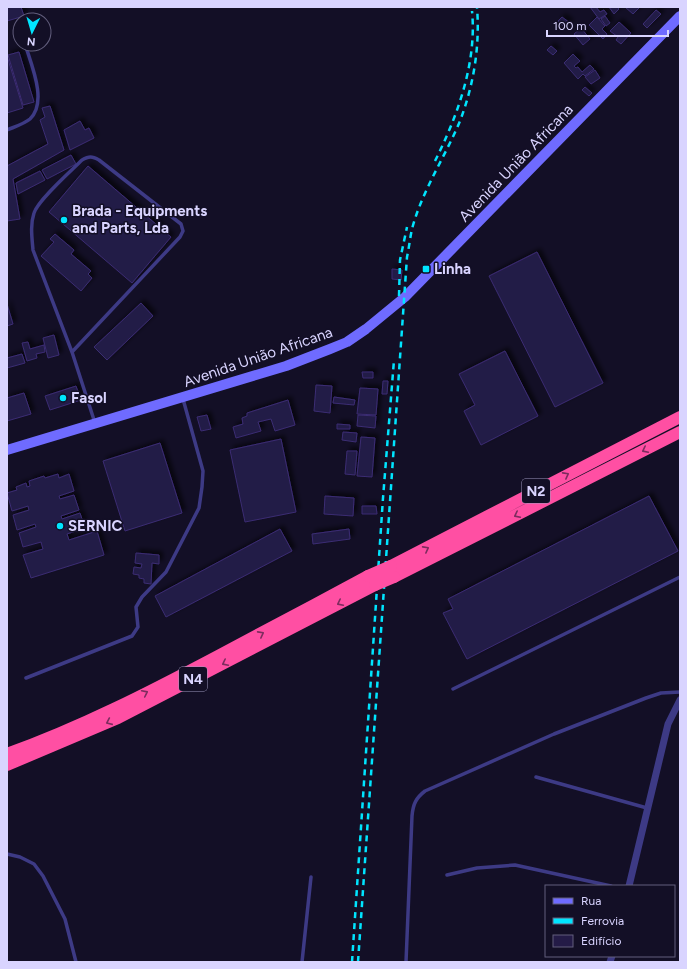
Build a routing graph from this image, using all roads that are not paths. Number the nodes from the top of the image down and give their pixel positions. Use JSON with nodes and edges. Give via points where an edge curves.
{"nodes":[{"id":1,"x":680,"y":16,"type":"edge"},
{"id":2,"x":28,"y":52,"type":"edge"},
{"id":3,"x":7,"y":130,"type":"edge"},
{"id":4,"x":72,"y":352,"type":"junction"},
{"id":5,"x":183,"y":398,"type":"junction"},
{"id":6,"x":680,"y":417,"type":"edge"},
{"id":7,"x":95,"y":424,"type":"junction"},
{"id":8,"x":680,"y":432,"type":"edge"},
{"id":9,"x":7,"y":450,"type":"edge"},
{"id":10,"x":413,"y":568,"type":"joint"},
{"id":11,"x":393,"y":571,"type":"junction"},
{"id":12,"x":680,"y":577,"type":"edge"},
{"id":13,"x":372,"y":581,"type":"junction"},
{"id":14,"x":26,"y":678,"type":"dead end"},
{"id":15,"x":453,"y":689,"type":"dead end"},
{"id":16,"x":680,"y":692,"type":"edge"},
{"id":17,"x":680,"y":700,"type":"edge"},
{"id":18,"x":7,"y":754,"type":"edge"},
{"id":19,"x":7,"y":765,"type":"edge"},
{"id":20,"x":536,"y":777,"type":"dead end"},
{"id":21,"x":647,"y":808,"type":"junction"},
{"id":22,"x":7,"y":854,"type":"edge"},
{"id":23,"x":447,"y":875,"type":"dead end"},
{"id":24,"x":311,"y":877,"type":"dead end"},
{"id":25,"x":606,"y":885,"type":"edge"},
{"id":26,"x":629,"y":885,"type":"edge"},
{"id":27,"x":76,"y":962,"type":"edge"},
{"id":28,"x":302,"y":962,"type":"edge"},
{"id":29,"x":406,"y":962,"type":"edge"}],
"edges":[{"from":1,"to":5,"type":"main road","name":"Avenida União Africana","via":[[436,266],[366,329],[330,350]]},
{"from":2,"to":3,"type":"lane","via":[[38,90],[38,102],[34,115],[29,120]]},
{"from":4,"to":4,"type":"lane","via":[[33,250],[32,225],[34,212],[43,199],[82,160],[92,157],[181,224],[183,231]]},
{"from":4,"to":7,"type":"lane"},
{"from":5,"to":7,"type":"main road","name":"Avenida União Africana"},
{"from":5,"to":14,"type":"lane","via":[[203,471],[199,508],[166,572],[136,607],[138,627],[132,636]]},
{"from":11,"to":6,"type":"highway","number":"N2","one_way":true},
{"from":7,"to":9,"type":"main road","name":"Avenida União Africana"},
{"from":8,"to":10,"type":"highway","number":"N2","one_way":true},
{"from":10,"to":11,"type":"highway","number":"N4"},
{"from":11,"to":13,"type":"highway","number":"N4","bridge":true},
{"from":12,"to":15,"type":"lane"},
{"from":18,"to":13,"type":"highway","number":"N4","one_way":true,"via":[[100,716]]},
{"from":13,"to":19,"type":"highway","number":"N4","one_way":true,"via":[[118,718]]},
{"from":16,"to":29,"type":"lane","via":[[661,693],[561,732],[425,791],[417,797],[412,816]]},
{"from":17,"to":21,"type":"street","via":[[668,724]]},
{"from":20,"to":21,"type":"lane"},
{"from":21,"to":26,"type":"street"},
{"from":22,"to":27,"type":"lane","via":[[34,864],[43,876],[65,919]]},
{"from":23,"to":25,"type":"lane","via":[[477,868],[515,866]]},
{"from":24,"to":28,"type":"lane"}]}
